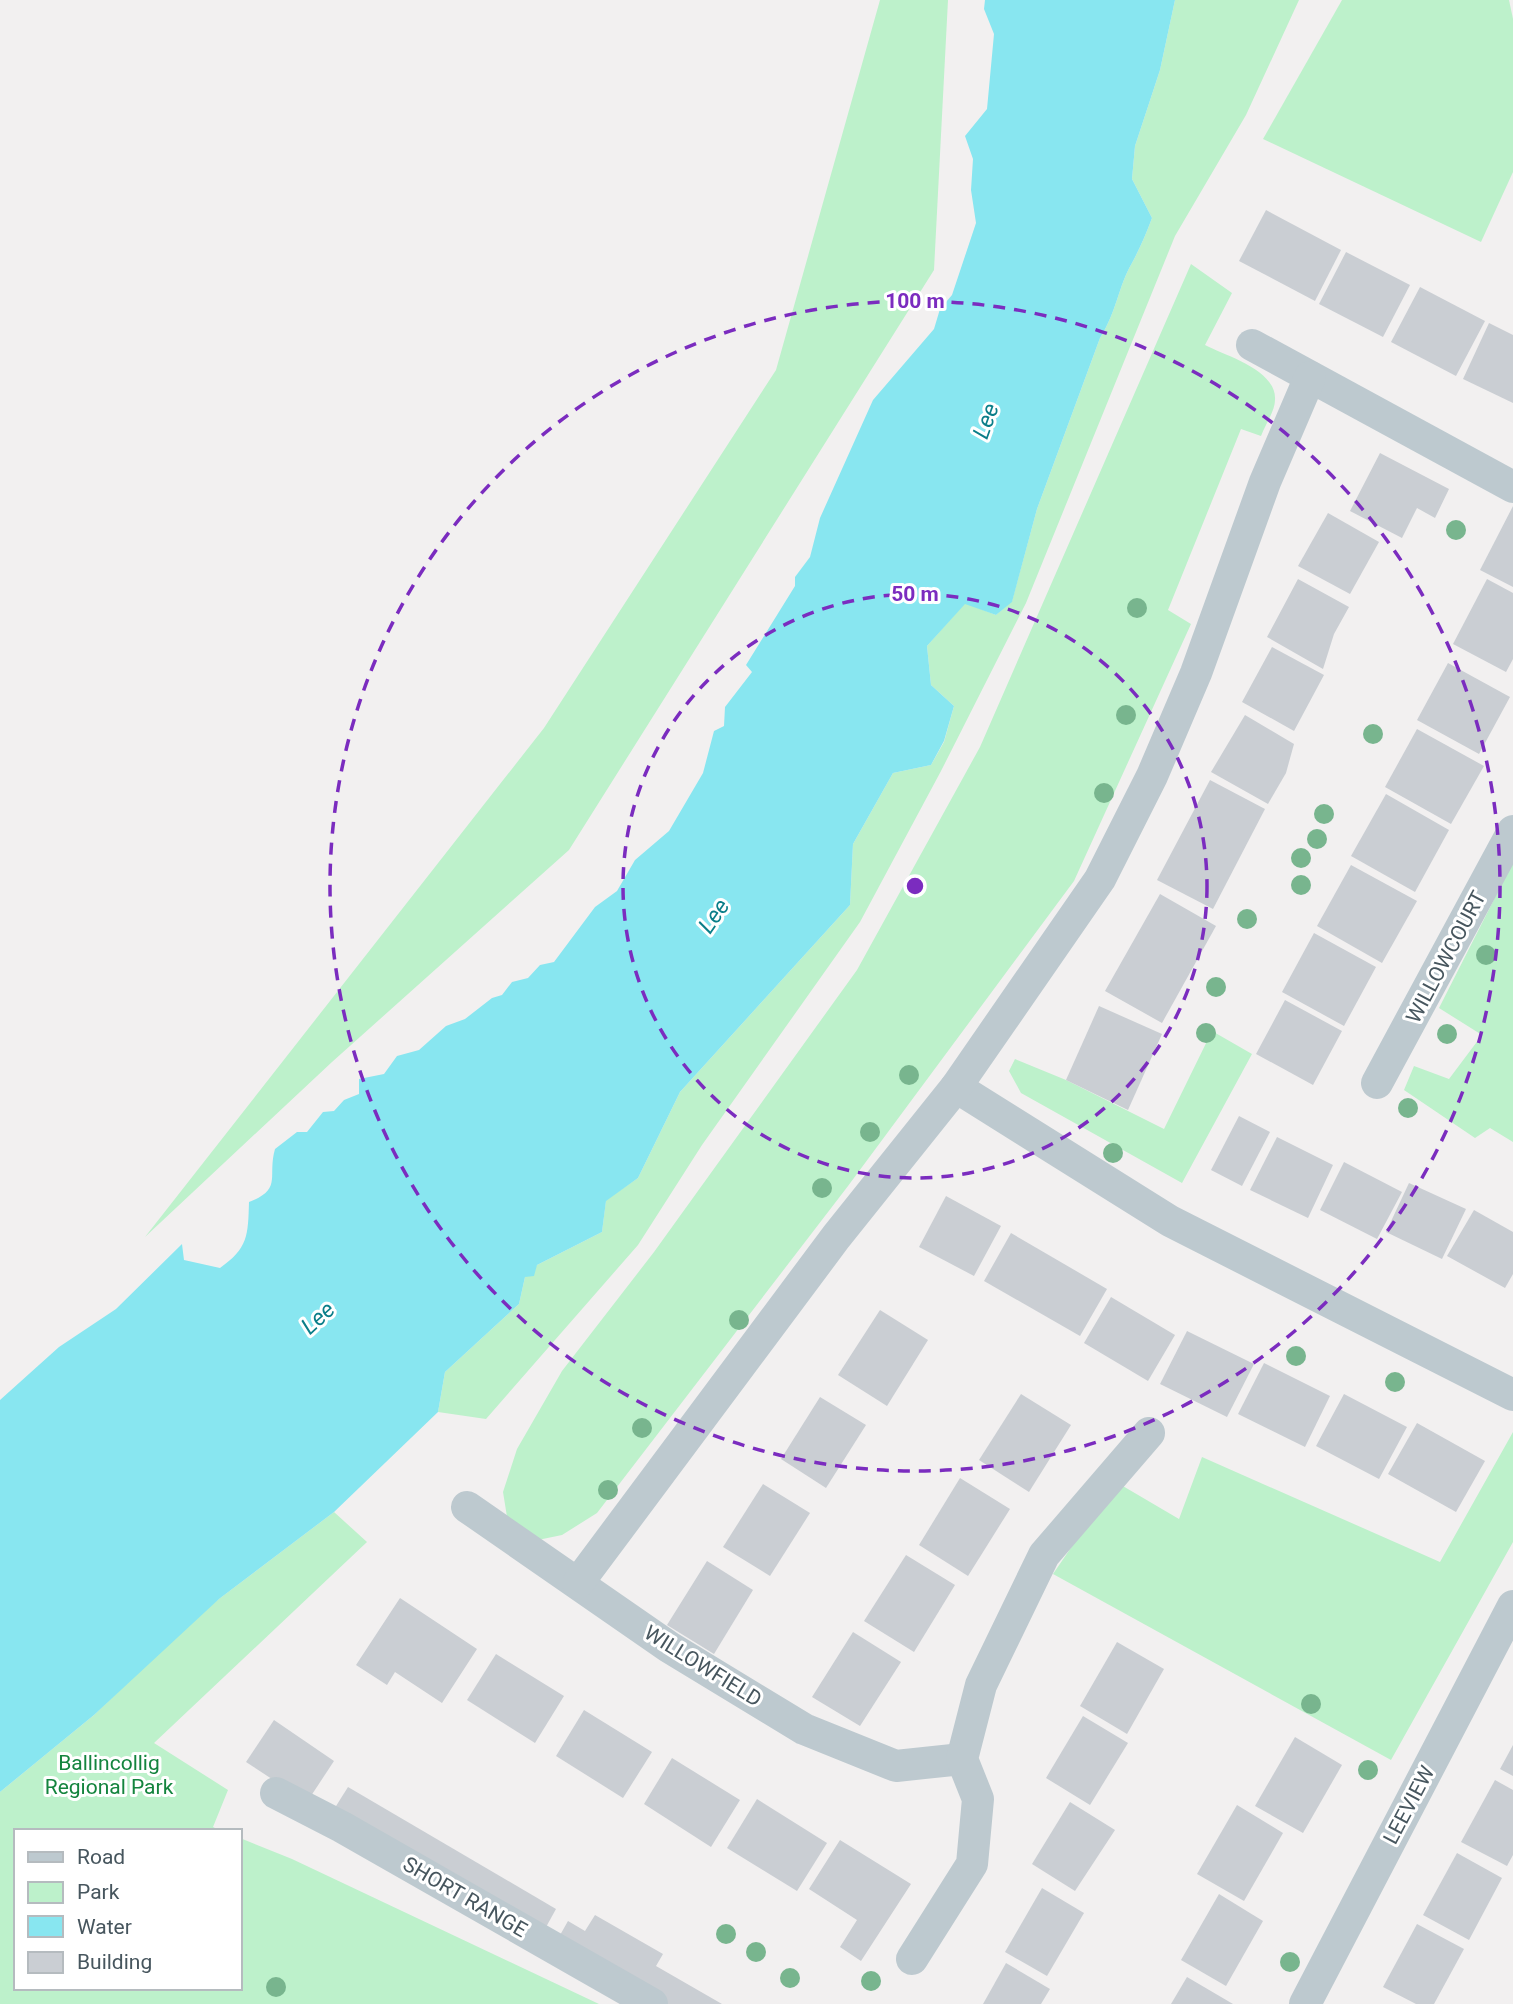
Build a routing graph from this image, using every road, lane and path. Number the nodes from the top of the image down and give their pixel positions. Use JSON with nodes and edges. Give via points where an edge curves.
{"nodes":[{"id":1,"x":1252,"y":345,"type":"dead end"},
{"id":2,"x":1310,"y":377,"type":"junction"},
{"id":3,"x":1513,"y":487,"type":"edge"},
{"id":4,"x":1513,"y":831,"type":"edge"},
{"id":5,"x":1377,"y":1083,"type":"dead end"},
{"id":6,"x":956,"y":1087,"type":"junction"},
{"id":7,"x":1513,"y":1395,"type":"edge"},
{"id":8,"x":1149,"y":1433,"type":"dead end"},
{"id":9,"x":467,"y":1507,"type":"dead end"},
{"id":10,"x":578,"y":1583,"type":"junction"},
{"id":11,"x":1513,"y":1606,"type":"edge"},
{"id":12,"x":962,"y":1759,"type":"junction"},
{"id":13,"x":276,"y":1793,"type":"dead end"},
{"id":14,"x":912,"y":1959,"type":"dead end"},
{"id":15,"x":652,"y":2004,"type":"edge"},
{"id":16,"x":1304,"y":2004,"type":"edge"}],
"edges":[{"from":1,"to":2,"type":"street"},
{"from":2,"to":3,"type":"street"},
{"from":2,"to":6,"type":"street","via":[[1265,481],[1196,673],[1152,776],[1100,879]]},
{"from":4,"to":5,"type":"street","name":"WILLOWCOURT"},
{"from":6,"to":7,"type":"street","via":[[1170,1221]]},
{"from":6,"to":10,"type":"street","via":[[828,1248]]},
{"from":8,"to":12,"type":"street","via":[[1044,1555],[981,1685]]},
{"from":9,"to":10,"type":"street","name":"WILLOWFIELD"},
{"from":10,"to":12,"type":"street","name":"WILLOWFIELD","via":[[668,1647],[804,1729],[896,1766]]},
{"from":11,"to":16,"type":"street","name":"LEEVIEW"},
{"from":12,"to":14,"type":"street","via":[[978,1799],[972,1864]]},
{"from":13,"to":15,"type":"street","name":"SHORT RANGE"}]}
